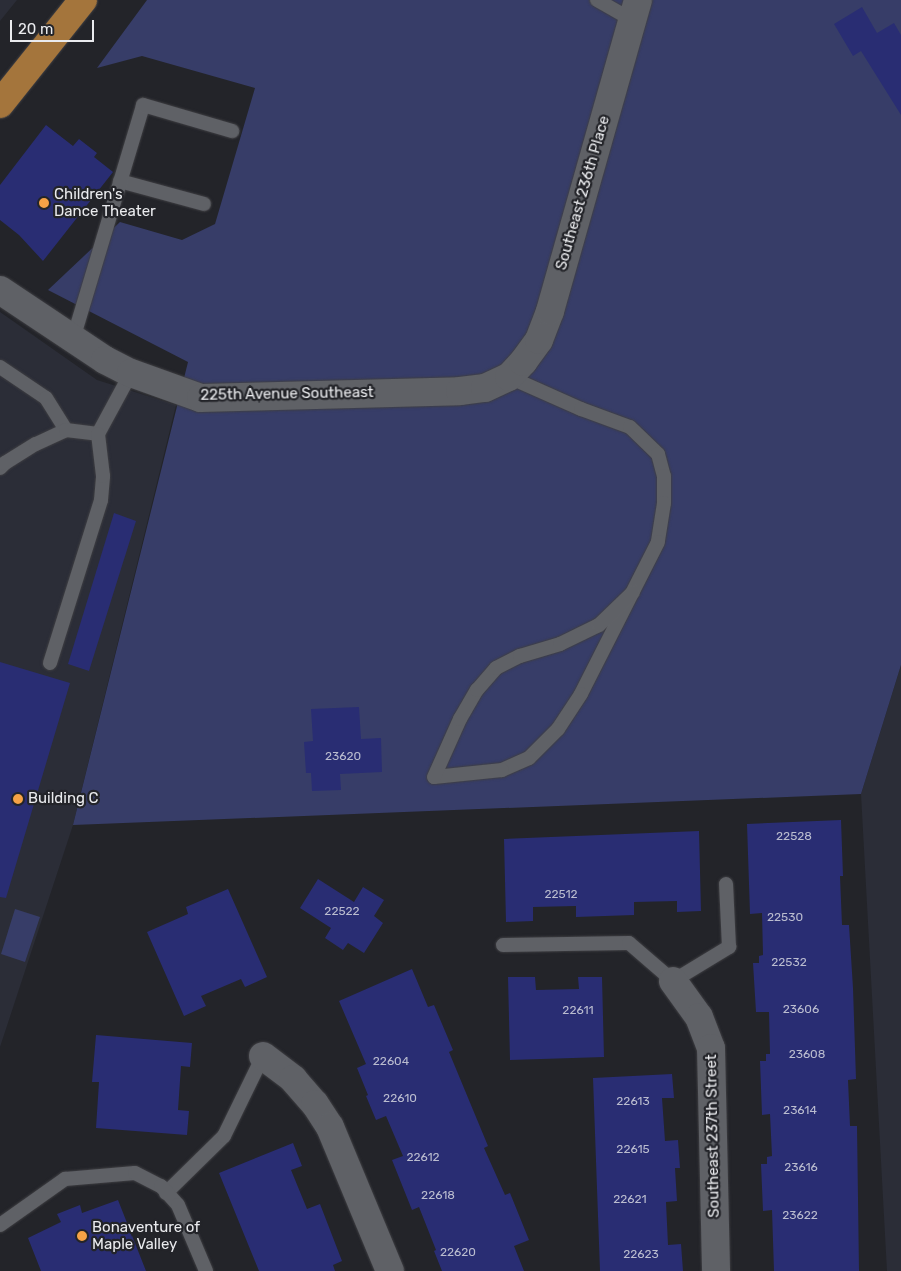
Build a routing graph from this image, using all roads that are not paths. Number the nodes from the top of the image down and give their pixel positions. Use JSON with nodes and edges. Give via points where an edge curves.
{"nodes":[{"id":1,"x":83,"y":0,"type":"edge"},
{"id":2,"x":597,"y":0,"type":"edge"},
{"id":3,"x":635,"y":10,"type":"edge"},
{"id":4,"x":0,"y":104,"type":"edge"},
{"id":5,"x":232,"y":130,"type":"dead end"},
{"id":6,"x":120,"y":181,"type":"junction"},
{"id":7,"x":204,"y":204,"type":"dead end"},
{"id":8,"x":0,"y":290,"type":"edge"},
{"id":9,"x":73,"y":339,"type":"junction"},
{"id":10,"x":0,"y":367,"type":"edge"},
{"id":11,"x":131,"y":373,"type":"junction"},
{"id":12,"x":509,"y":377,"type":"junction"},
{"id":13,"x":66,"y":430,"type":"junction"},
{"id":14,"x":98,"y":434,"type":"junction"},
{"id":15,"x":0,"y":468,"type":"edge"},
{"id":16,"x":633,"y":592,"type":"junction"},
{"id":17,"x":50,"y":663,"type":"dead end"},
{"id":18,"x":726,"y":884,"type":"dead end"},
{"id":19,"x":503,"y":945,"type":"dead end"},
{"id":20,"x":673,"y":981,"type":"junction"},
{"id":21,"x":262,"y":1056,"type":"joint"},
{"id":22,"x":166,"y":1193,"type":"junction"},
{"id":23,"x":0,"y":1225,"type":"edge"},
{"id":24,"x":206,"y":1271,"type":"edge"},
{"id":25,"x":390,"y":1271,"type":"edge"},
{"id":26,"x":716,"y":1271,"type":"edge"}],
"edges":[{"from":1,"to":4,"type":"main road"},
{"from":2,"to":3,"type":"lane"},
{"from":3,"to":12,"type":"street","name":"Southeast 236th Place","via":[[550,311],[539,340]]},
{"from":5,"to":6,"type":"lane","via":[[142,105]]},
{"from":6,"to":7,"type":"lane"},
{"from":6,"to":9,"type":"lane"},
{"from":8,"to":9,"type":"street","name":"225th Avenue Southeast"},
{"from":9,"to":11,"type":"street","name":"225th Avenue Southeast"},
{"from":10,"to":13,"type":"lane","via":[[46,398]]},
{"from":11,"to":12,"type":"street","name":"225th Avenue Southeast","via":[[201,398],[460,392],[485,388]]},
{"from":11,"to":14,"type":"lane"},
{"from":12,"to":16,"type":"lane","via":[[630,427],[658,454],[664,476],[658,542]]},
{"from":13,"to":14,"type":"lane"},
{"from":13,"to":15,"type":"lane","via":[[36,444]]},
{"from":14,"to":17,"type":"lane","via":[[103,476],[101,500]]},
{"from":16,"to":16,"type":"lane","via":[[581,694],[558,729],[529,758],[502,770],[434,777],[460,719],[477,690],[496,668],[520,656],[560,644],[598,625]]},
{"from":18,"to":20,"type":"lane","via":[[729,947]]},
{"from":19,"to":20,"type":"lane","via":[[629,943]]},
{"from":20,"to":26,"type":"street","name":"Southeast 237th Street","via":[[699,1017],[711,1048]]},
{"from":21,"to":22,"type":"lane","via":[[224,1136]]},
{"from":21,"to":25,"type":"street","via":[[293,1079],[330,1127]]},
{"from":22,"to":23,"type":"lane","via":[[161,1186],[135,1173],[65,1179]]},
{"from":22,"to":24,"type":"lane","via":[[178,1205]]}]}
